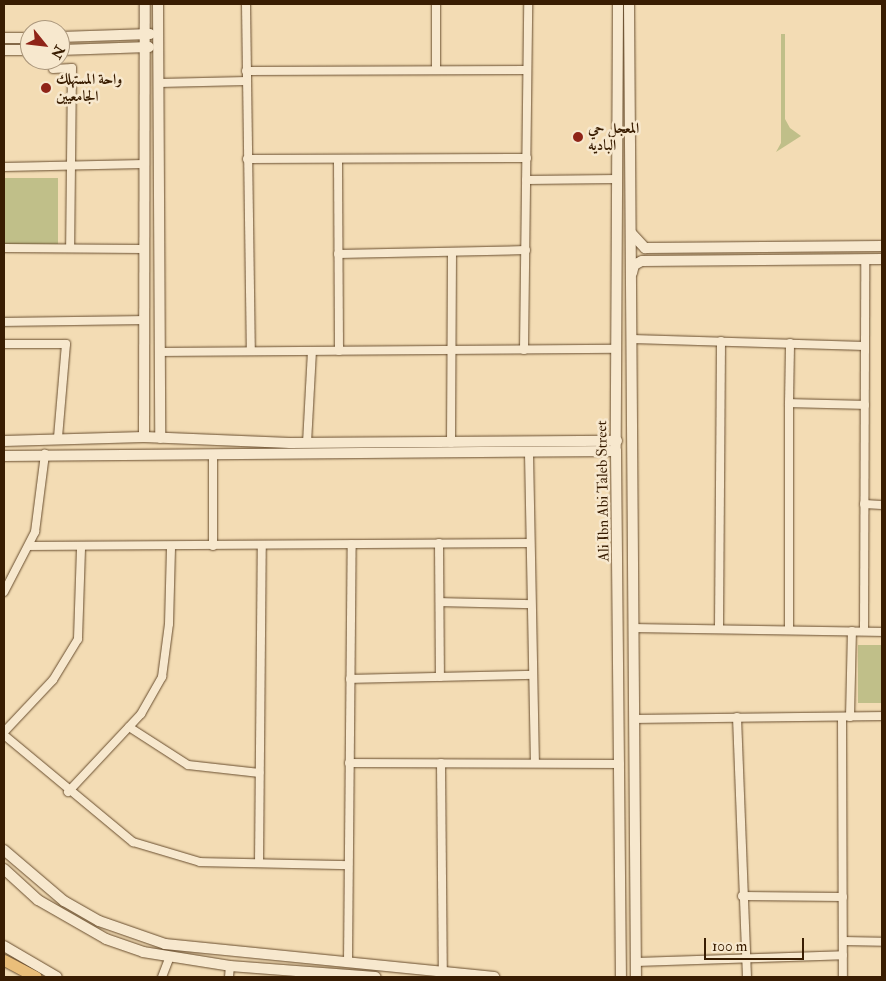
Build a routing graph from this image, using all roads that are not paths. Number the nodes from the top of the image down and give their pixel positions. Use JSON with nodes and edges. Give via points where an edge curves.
{"nodes":[{"id":1,"x":144,"y":4,"type":"edge"},
{"id":2,"x":158,"y":4,"type":"edge"},
{"id":3,"x":246,"y":4,"type":"edge"},
{"id":4,"x":436,"y":4,"type":"edge"},
{"id":5,"x":528,"y":4,"type":"edge"},
{"id":6,"x":618,"y":4,"type":"edge"},
{"id":7,"x":629,"y":4,"type":"edge"},
{"id":8,"x":158,"y":34,"type":"junction"},
{"id":9,"x":144,"y":35,"type":"junction"},
{"id":10,"x":70,"y":37,"type":"edge"},
{"id":11,"x":4,"y":38,"type":"edge"},
{"id":12,"x":20,"y":38,"type":"edge"},
{"id":13,"x":158,"y":46,"type":"junction"},
{"id":14,"x":144,"y":48,"type":"junction"},
{"id":15,"x":4,"y":50,"type":"edge"},
{"id":16,"x":20,"y":50,"type":"edge"},
{"id":17,"x":70,"y":50,"type":"edge"},
{"id":18,"x":70,"y":68,"type":"edge"},
{"id":19,"x":436,"y":70,"type":"junction"},
{"id":20,"x":527,"y":70,"type":"junction"},
{"id":21,"x":246,"y":71,"type":"junction"},
{"id":22,"x":247,"y":81,"type":"junction"},
{"id":23,"x":159,"y":83,"type":"junction"},
{"id":24,"x":527,"y":158,"type":"junction"},
{"id":25,"x":247,"y":159,"type":"junction"},
{"id":26,"x":338,"y":159,"type":"junction"},
{"id":27,"x":144,"y":164,"type":"junction"},
{"id":28,"x":69,"y":165,"type":"junction"},
{"id":29,"x":4,"y":167,"type":"edge"},
{"id":30,"x":617,"y":179,"type":"junction"},
{"id":31,"x":526,"y":180,"type":"junction"},
{"id":32,"x":631,"y":233,"type":"junction"},
{"id":33,"x":882,"y":246,"type":"edge"},
{"id":34,"x":4,"y":248,"type":"edge"},
{"id":35,"x":70,"y":248,"type":"junction"},
{"id":36,"x":144,"y":248,"type":"junction"},
{"id":37,"x":526,"y":250,"type":"junction"},
{"id":38,"x":452,"y":252,"type":"junction"},
{"id":39,"x":338,"y":254,"type":"junction"},
{"id":40,"x":865,"y":259,"type":"junction"},
{"id":41,"x":882,"y":259,"type":"edge"},
{"id":42,"x":632,"y":274,"type":"junction"},
{"id":43,"x":144,"y":320,"type":"junction"},
{"id":44,"x":4,"y":322,"type":"edge"},
{"id":45,"x":632,"y":338,"type":"junction"},
{"id":46,"x":721,"y":341,"type":"junction"},
{"id":47,"x":4,"y":344,"type":"edge"},
{"id":48,"x":790,"y":344,"type":"junction"},
{"id":49,"x":865,"y":346,"type":"junction"},
{"id":50,"x":617,"y":349,"type":"junction"},
{"id":51,"x":453,"y":350,"type":"junction"},
{"id":52,"x":524,"y":350,"type":"junction"},
{"id":53,"x":251,"y":351,"type":"junction"},
{"id":54,"x":312,"y":351,"type":"junction"},
{"id":55,"x":340,"y":351,"type":"junction"},
{"id":56,"x":160,"y":352,"type":"junction"},
{"id":57,"x":789,"y":403,"type":"junction"},
{"id":58,"x":865,"y":405,"type":"junction"},
{"id":59,"x":144,"y":437,"type":"junction"},
{"id":60,"x":58,"y":438,"type":"junction"},
{"id":61,"x":160,"y":438,"type":"junction"},
{"id":62,"x":4,"y":441,"type":"edge"},
{"id":63,"x":451,"y":442,"type":"junction"},
{"id":64,"x":307,"y":443,"type":"junction"},
{"id":65,"x":616,"y":446,"type":"junction"},
{"id":66,"x":529,"y":453,"type":"junction"},
{"id":67,"x":44,"y":454,"type":"junction"},
{"id":68,"x":214,"y":455,"type":"junction"},
{"id":69,"x":4,"y":456,"type":"edge"},
{"id":70,"x":864,"y":504,"type":"junction"},
{"id":71,"x":882,"y":504,"type":"edge"},
{"id":72,"x":529,"y":542,"type":"junction"},
{"id":73,"x":440,"y":543,"type":"junction"},
{"id":74,"x":352,"y":544,"type":"junction"},
{"id":75,"x":262,"y":545,"type":"junction"},
{"id":76,"x":29,"y":546,"type":"junction"},
{"id":77,"x":171,"y":546,"type":"junction"},
{"id":78,"x":213,"y":546,"type":"junction"},
{"id":79,"x":81,"y":547,"type":"junction"},
{"id":80,"x":4,"y":592,"type":"edge"},
{"id":81,"x":440,"y":602,"type":"junction"},
{"id":82,"x":530,"y":604,"type":"junction"},
{"id":83,"x":634,"y":628,"type":"junction"},
{"id":84,"x":719,"y":629,"type":"junction"},
{"id":85,"x":789,"y":630,"type":"junction"},
{"id":86,"x":852,"y":631,"type":"junction"},
{"id":87,"x":864,"y":631,"type":"junction"},
{"id":88,"x":882,"y":632,"type":"edge"},
{"id":89,"x":532,"y":675,"type":"junction"},
{"id":90,"x":440,"y":677,"type":"junction"},
{"id":91,"x":350,"y":679,"type":"junction"},
{"id":92,"x":882,"y":716,"type":"edge"},
{"id":93,"x":846,"y":717,"type":"junction"},
{"id":94,"x":737,"y":718,"type":"junction"},
{"id":95,"x":635,"y":719,"type":"junction"},
{"id":96,"x":129,"y":727,"type":"junction"},
{"id":97,"x":4,"y":734,"type":"edge"},
{"id":98,"x":535,"y":762,"type":"junction"},
{"id":99,"x":349,"y":763,"type":"junction"},
{"id":100,"x":441,"y":763,"type":"junction"},
{"id":101,"x":620,"y":764,"type":"junction"},
{"id":102,"x":260,"y":773,"type":"junction"},
{"id":103,"x":68,"y":792,"type":"junction"},
{"id":104,"x":4,"y":850,"type":"edge"},
{"id":105,"x":259,"y":863,"type":"junction"},
{"id":106,"x":348,"y":865,"type":"junction"},
{"id":107,"x":4,"y":869,"type":"edge"},
{"id":108,"x":742,"y":896,"type":"junction"},
{"id":109,"x":843,"y":897,"type":"junction"},
{"id":110,"x":843,"y":941,"type":"junction"},
{"id":111,"x":882,"y":942,"type":"edge"},
{"id":112,"x":4,"y":946,"type":"edge"},
{"id":113,"x":843,"y":954,"type":"junction"},
{"id":114,"x":746,"y":955,"type":"junction"},
{"id":115,"x":170,"y":956,"type":"junction"},
{"id":116,"x":4,"y":960,"type":"edge"},
{"id":117,"x":636,"y":962,"type":"junction"},
{"id":118,"x":348,"y":964,"type":"junction"},
{"id":119,"x":4,"y":965,"type":"edge"},
{"id":120,"x":230,"y":966,"type":"junction"},
{"id":121,"x":443,"y":972,"type":"junction"},
{"id":122,"x":295,"y":974,"type":"edge"},
{"id":123,"x":26,"y":977,"type":"edge"},
{"id":124,"x":36,"y":977,"type":"edge"},
{"id":125,"x":57,"y":977,"type":"edge"},
{"id":126,"x":162,"y":977,"type":"edge"},
{"id":127,"x":229,"y":977,"type":"edge"},
{"id":128,"x":376,"y":977,"type":"edge"},
{"id":129,"x":494,"y":977,"type":"edge"},
{"id":130,"x":621,"y":977,"type":"edge"},
{"id":131,"x":636,"y":977,"type":"edge"},
{"id":132,"x":747,"y":977,"type":"edge"},
{"id":133,"x":843,"y":977,"type":"edge"}],
"edges":[{"from":1,"to":9,"type":"street"},
{"from":2,"to":8,"type":"street"},
{"from":3,"to":21,"type":"street"},
{"from":4,"to":19,"type":"street"},
{"from":5,"to":20,"type":"street"},
{"from":6,"to":30,"type":"street","name":"Ali Ibn Abi Taleb Street"},
{"from":7,"to":32,"type":"street","name":"Ali Ibn Abi Taleb Street"},
{"from":8,"to":9,"type":"street"},
{"from":8,"to":13,"type":"street"},
{"from":9,"to":10,"type":"street"},
{"from":9,"to":14,"type":"street"},
{"from":11,"to":12,"type":"street"},
{"from":13,"to":14,"type":"street"},
{"from":13,"to":23,"type":"street"},
{"from":14,"to":17,"type":"street"},
{"from":14,"to":27,"type":"street"},
{"from":15,"to":16,"type":"street"},
{"from":18,"to":28,"type":"street"},
{"from":19,"to":20,"type":"street"},
{"from":19,"to":21,"type":"street"},
{"from":20,"to":24,"type":"street"},
{"from":21,"to":22,"type":"street"},
{"from":22,"to":23,"type":"street"},
{"from":22,"to":25,"type":"street"},
{"from":23,"to":56,"type":"street"},
{"from":24,"to":26,"type":"street"},
{"from":24,"to":31,"type":"street"},
{"from":25,"to":26,"type":"street"},
{"from":25,"to":53,"type":"street"},
{"from":26,"to":39,"type":"street"},
{"from":27,"to":28,"type":"street"},
{"from":27,"to":36,"type":"street"},
{"from":28,"to":29,"type":"street"},
{"from":28,"to":35,"type":"street"},
{"from":30,"to":31,"type":"street"},
{"from":30,"to":50,"type":"street","name":"Ali Ibn Abi Taleb Street"},
{"from":31,"to":37,"type":"street"},
{"from":32,"to":33,"type":"street","via":[[645,248]]},
{"from":32,"to":42,"type":"street","name":"Ali Ibn Abi Taleb Street"},
{"from":34,"to":35,"type":"street"},
{"from":35,"to":36,"type":"street"},
{"from":36,"to":43,"type":"street"},
{"from":37,"to":38,"type":"street"},
{"from":37,"to":52,"type":"street"},
{"from":38,"to":39,"type":"street"},
{"from":38,"to":51,"type":"street"},
{"from":39,"to":55,"type":"street"},
{"from":40,"to":41,"type":"street"},
{"from":40,"to":42,"type":"street","via":[[642,261],[634,265]]},
{"from":40,"to":49,"type":"street"},
{"from":42,"to":45,"type":"street","name":"Ali Ibn Abi Taleb Street"},
{"from":43,"to":44,"type":"street"},
{"from":43,"to":59,"type":"street"},
{"from":45,"to":46,"type":"street"},
{"from":45,"to":83,"type":"street","name":"Ali Ibn Abi Taleb Street"},
{"from":46,"to":48,"type":"street"},
{"from":46,"to":84,"type":"street"},
{"from":47,"to":60,"type":"street","via":[[66,344]]},
{"from":48,"to":49,"type":"street"},
{"from":48,"to":57,"type":"street"},
{"from":49,"to":58,"type":"street"},
{"from":50,"to":52,"type":"street"},
{"from":50,"to":65,"type":"street","name":"Ali Ibn Abi Taleb Street"},
{"from":51,"to":52,"type":"street"},
{"from":51,"to":55,"type":"street"},
{"from":51,"to":63,"type":"street"},
{"from":53,"to":54,"type":"street"},
{"from":53,"to":56,"type":"street"},
{"from":54,"to":55,"type":"street"},
{"from":54,"to":64,"type":"street"},
{"from":56,"to":61,"type":"street"},
{"from":57,"to":58,"type":"street"},
{"from":57,"to":85,"type":"street"},
{"from":58,"to":70,"type":"street"},
{"from":59,"to":60,"type":"street"},
{"from":59,"to":61,"type":"street"},
{"from":60,"to":62,"type":"street"},
{"from":61,"to":64,"type":"street"},
{"from":63,"to":64,"type":"street"},
{"from":63,"to":65,"type":"street"},
{"from":65,"to":66,"type":"street"},
{"from":65,"to":101,"type":"street","name":"Ali Ibn Abi Taleb Street"},
{"from":66,"to":68,"type":"street"},
{"from":66,"to":72,"type":"street"},
{"from":67,"to":68,"type":"street"},
{"from":67,"to":69,"type":"street"},
{"from":67,"to":76,"type":"street","via":[[35,532]]},
{"from":68,"to":78,"type":"street"},
{"from":70,"to":71,"type":"street"},
{"from":70,"to":87,"type":"street"},
{"from":72,"to":73,"type":"street"},
{"from":72,"to":82,"type":"street"},
{"from":73,"to":74,"type":"street"},
{"from":73,"to":81,"type":"street"},
{"from":74,"to":75,"type":"street"},
{"from":74,"to":91,"type":"street"},
{"from":75,"to":78,"type":"street"},
{"from":75,"to":102,"type":"street"},
{"from":76,"to":79,"type":"street"},
{"from":76,"to":80,"type":"street"},
{"from":77,"to":78,"type":"street"},
{"from":77,"to":79,"type":"street"},
{"from":77,"to":96,"type":"street","via":[[170,624],[162,677]]},
{"from":79,"to":97,"type":"street","via":[[78,639],[53,680]]},
{"from":81,"to":82,"type":"street"},
{"from":81,"to":90,"type":"street"},
{"from":82,"to":89,"type":"street"},
{"from":83,"to":84,"type":"street"},
{"from":83,"to":95,"type":"street","name":"Ali Ibn Abi Taleb Street"},
{"from":84,"to":85,"type":"street"},
{"from":85,"to":86,"type":"street"},
{"from":86,"to":87,"type":"street"},
{"from":86,"to":93,"type":"street"},
{"from":87,"to":88,"type":"street"},
{"from":89,"to":90,"type":"street"},
{"from":89,"to":98,"type":"street"},
{"from":90,"to":91,"type":"street"},
{"from":91,"to":99,"type":"street"},
{"from":92,"to":93,"type":"street"},
{"from":93,"to":94,"type":"street"},
{"from":93,"to":109,"type":"street"},
{"from":94,"to":95,"type":"street"},
{"from":94,"to":108,"type":"street"},
{"from":95,"to":117,"type":"street","name":"Ali Ibn Abi Taleb Street"},
{"from":96,"to":102,"type":"street","via":[[188,765]]},
{"from":96,"to":103,"type":"street"},
{"from":97,"to":103,"type":"street"},
{"from":98,"to":100,"type":"street"},
{"from":98,"to":101,"type":"street"},
{"from":99,"to":100,"type":"street"},
{"from":99,"to":106,"type":"street"},
{"from":100,"to":121,"type":"street"},
{"from":101,"to":130,"type":"street","name":"Ali Ibn Abi Taleb Street"},
{"from":102,"to":105,"type":"street"},
{"from":103,"to":105,"type":"street","via":[[133,842],[200,862]]},
{"from":104,"to":118,"type":"street","via":[[64,902],[99,921],[165,944]]},
{"from":105,"to":106,"type":"street"},
{"from":106,"to":118,"type":"street"},
{"from":107,"to":115,"type":"street","via":[[38,900],[106,939]]},
{"from":108,"to":109,"type":"street"},
{"from":108,"to":114,"type":"street"},
{"from":109,"to":110,"type":"street"},
{"from":110,"to":111,"type":"street"},
{"from":110,"to":113,"type":"street"},
{"from":112,"to":125,"type":"street"},
{"from":113,"to":114,"type":"street"},
{"from":113,"to":133,"type":"street"},
{"from":114,"to":117,"type":"street"},
{"from":114,"to":132,"type":"street"},
{"from":115,"to":120,"type":"street"},
{"from":115,"to":126,"type":"street"},
{"from":116,"to":124,"type":"main road"},
{"from":117,"to":131,"type":"street","name":"Ali Ibn Abi Taleb Street"},
{"from":118,"to":121,"type":"street"},
{"from":119,"to":123,"type":"main road"},
{"from":120,"to":122,"type":"street"},
{"from":120,"to":127,"type":"street"},
{"from":121,"to":129,"type":"street"},
{"from":122,"to":128,"type":"street"}]}
